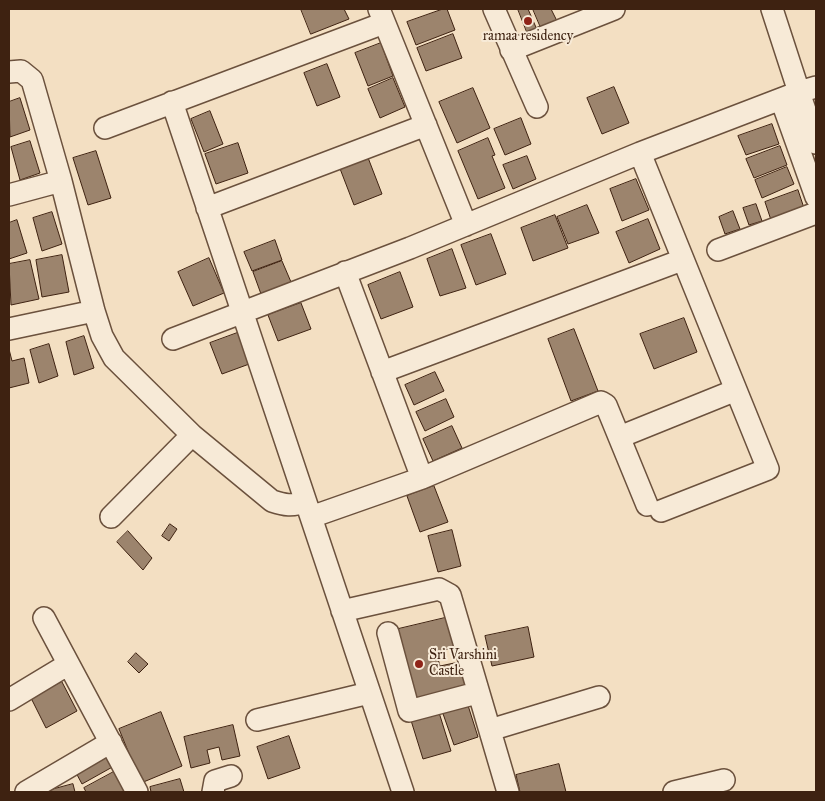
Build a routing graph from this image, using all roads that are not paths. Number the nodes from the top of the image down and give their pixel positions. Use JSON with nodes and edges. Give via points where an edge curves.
{"nodes":[{"id":1,"x":494,"y":9,"type":"edge"},
{"id":2,"x":614,"y":9,"type":"edge"},
{"id":3,"x":772,"y":9,"type":"edge"},
{"id":4,"x":382,"y":16,"type":"edge"},
{"id":5,"x":511,"y":50,"type":"junction"},
{"id":6,"x":9,"y":72,"type":"edge"},
{"id":7,"x":799,"y":92,"type":"edge"},
{"id":8,"x":172,"y":102,"type":"junction"},
{"id":9,"x":536,"y":107,"type":"dead end"},
{"id":10,"x":426,"y":125,"type":"junction"},
{"id":11,"x":105,"y":128,"type":"dead end"},
{"id":12,"x":816,"y":143,"type":"edge"},
{"id":13,"x":640,"y":153,"type":"junction"},
{"id":14,"x":61,"y":181,"type":"junction"},
{"id":15,"x":9,"y":195,"type":"edge"},
{"id":16,"x":816,"y":197,"type":"edge"},
{"id":17,"x":207,"y":208,"type":"junction"},
{"id":18,"x":816,"y":213,"type":"edge"},
{"id":19,"x":466,"y":225,"type":"junction"},
{"id":20,"x":718,"y":250,"type":"dead end"},
{"id":21,"x":682,"y":260,"type":"junction"},
{"id":22,"x":345,"y":272,"type":"junction"},
{"id":23,"x":94,"y":310,"type":"junction"},
{"id":24,"x":242,"y":311,"type":"junction"},
{"id":25,"x":9,"y":329,"type":"edge"},
{"id":26,"x":173,"y":339,"type":"dead end"},
{"id":27,"x":382,"y":372,"type":"junction"},
{"id":28,"x":736,"y":390,"type":"junction"},
{"id":29,"x":627,"y":434,"type":"dead end"},
{"id":30,"x":192,"y":435,"type":"junction"},
{"id":31,"x":422,"y":478,"type":"junction"},
{"id":32,"x":308,"y":509,"type":"junction"},
{"id":33,"x":111,"y":517,"type":"dead end"},
{"id":34,"x":342,"y":612,"type":"junction"},
{"id":35,"x":44,"y":618,"type":"dead end"},
{"id":36,"x":388,"y":633,"type":"dead end"},
{"id":37,"x":67,"y":665,"type":"junction"},
{"id":38,"x":473,"y":685,"type":"junction"},
{"id":39,"x":404,"y":695,"type":"junction"},
{"id":40,"x":371,"y":698,"type":"junction"},
{"id":41,"x":599,"y":698,"type":"dead end"},
{"id":42,"x":9,"y":700,"type":"edge"},
{"id":43,"x":256,"y":720,"type":"dead end"},
{"id":44,"x":490,"y":730,"type":"junction"},
{"id":45,"x":111,"y":742,"type":"junction"},
{"id":46,"x":231,"y":776,"type":"dead end"},
{"id":47,"x":724,"y":780,"type":"dead end"},
{"id":48,"x":32,"y":791,"type":"edge"},
{"id":49,"x":396,"y":791,"type":"edge"},
{"id":50,"x":137,"y":792,"type":"edge"},
{"id":51,"x":213,"y":792,"type":"edge"},
{"id":52,"x":508,"y":792,"type":"edge"},
{"id":53,"x":674,"y":792,"type":"edge"}],
"edges":[{"from":1,"to":5,"type":"street"},
{"from":2,"to":5,"type":"street"},
{"from":3,"to":7,"type":"street"},
{"from":4,"to":8,"type":"street"},
{"from":4,"to":10,"type":"street"},
{"from":5,"to":9,"type":"street"},
{"from":6,"to":14,"type":"street","via":[[22,71],[32,80]]},
{"from":7,"to":12,"type":"street"},
{"from":7,"to":13,"type":"street"},
{"from":7,"to":16,"type":"street"},
{"from":8,"to":11,"type":"street"},
{"from":8,"to":17,"type":"street"},
{"from":10,"to":17,"type":"street"},
{"from":10,"to":19,"type":"street"},
{"from":13,"to":19,"type":"street"},
{"from":13,"to":21,"type":"street"},
{"from":14,"to":15,"type":"street"},
{"from":14,"to":23,"type":"street"},
{"from":17,"to":24,"type":"street"},
{"from":18,"to":20,"type":"street"},
{"from":19,"to":22,"type":"street"},
{"from":21,"to":27,"type":"street"},
{"from":21,"to":28,"type":"street"},
{"from":22,"to":24,"type":"street"},
{"from":22,"to":27,"type":"street"},
{"from":23,"to":25,"type":"street"},
{"from":23,"to":30,"type":"street","via":[[102,336],[114,358]]},
{"from":24,"to":26,"type":"street"},
{"from":24,"to":32,"type":"street"},
{"from":27,"to":31,"type":"street"},
{"from":28,"to":29,"type":"street"},
{"from":28,"to":31,"type":"street","via":[[768,469],[654,508],[606,405],[601,402]]},
{"from":30,"to":32,"type":"street","via":[[272,502],[286,506],[298,504]]},
{"from":30,"to":33,"type":"street"},
{"from":31,"to":32,"type":"street"},
{"from":32,"to":34,"type":"street"},
{"from":34,"to":38,"type":"street","via":[[439,589],[450,596]]},
{"from":34,"to":40,"type":"street"},
{"from":35,"to":37,"type":"street"},
{"from":36,"to":39,"type":"street"},
{"from":37,"to":42,"type":"street"},
{"from":37,"to":45,"type":"street"},
{"from":38,"to":39,"type":"street","via":[[411,711]]},
{"from":38,"to":44,"type":"street"},
{"from":39,"to":40,"type":"street"},
{"from":40,"to":43,"type":"street"},
{"from":40,"to":49,"type":"street"},
{"from":41,"to":44,"type":"street"},
{"from":44,"to":52,"type":"street"},
{"from":45,"to":48,"type":"street"},
{"from":45,"to":50,"type":"street"},
{"from":46,"to":51,"type":"street","via":[[215,781]]},
{"from":47,"to":53,"type":"street"}]}
